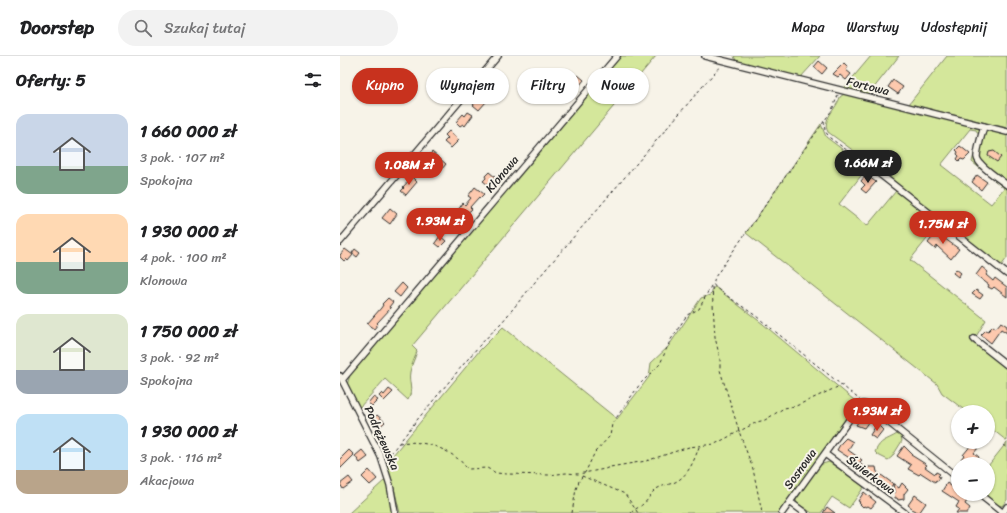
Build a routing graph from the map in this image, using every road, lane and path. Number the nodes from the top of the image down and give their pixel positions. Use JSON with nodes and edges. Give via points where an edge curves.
{"nodes":[{"id":1,"x":498,"y":56,"type":"edge"},
{"id":2,"x":617,"y":56,"type":"edge"},
{"id":3,"x":705,"y":56,"type":"edge"},
{"id":4,"x":726,"y":58,"type":"edge"},
{"id":5,"x":840,"y":90,"type":"junction"},
{"id":6,"x":824,"y":120,"type":"junction"},
{"id":7,"x":984,"y":126,"type":"junction"},
{"id":8,"x":1007,"y":132,"type":"edge"},
{"id":9,"x":867,"y":164,"type":"joint"},
{"id":10,"x":1007,"y":185,"type":"edge"},
{"id":11,"x":340,"y":242,"type":"edge"},
{"id":12,"x":1007,"y":274,"type":"edge"},
{"id":13,"x":713,"y":284,"type":"junction"},
{"id":14,"x":974,"y":339,"type":"dead end"},
{"id":15,"x":1007,"y":365,"type":"edge"},
{"id":16,"x":341,"y":378,"type":"edge"},
{"id":17,"x":842,"y":385,"type":"junction"},
{"id":18,"x":867,"y":405,"type":"junction"},
{"id":19,"x":739,"y":431,"type":"junction"},
{"id":20,"x":399,"y":442,"type":"junction"},
{"id":21,"x":1003,"y":445,"type":"dead end"},
{"id":22,"x":699,"y":446,"type":"junction"},
{"id":23,"x":1007,"y":448,"type":"edge"},
{"id":24,"x":825,"y":454,"type":"junction"},
{"id":25,"x":383,"y":463,"type":"junction"},
{"id":26,"x":951,"y":472,"type":"edge"},
{"id":27,"x":584,"y":474,"type":"junction"},
{"id":28,"x":581,"y":476,"type":"junction"},
{"id":29,"x":988,"y":501,"type":"edge"},
{"id":30,"x":790,"y":502,"type":"junction"},
{"id":31,"x":1007,"y":507,"type":"edge"},
{"id":32,"x":634,"y":509,"type":"junction"},
{"id":33,"x":395,"y":513,"type":"edge"},
{"id":34,"x":572,"y":513,"type":"edge"},
{"id":35,"x":631,"y":513,"type":"edge"},
{"id":36,"x":638,"y":513,"type":"edge"},
{"id":37,"x":762,"y":513,"type":"edge"},
{"id":38,"x":782,"y":513,"type":"edge"},
{"id":39,"x":805,"y":513,"type":"edge"},
{"id":40,"x":905,"y":513,"type":"edge"},
{"id":41,"x":1003,"y":513,"type":"edge"}],
"edges":[{"from":1,"to":11,"type":"street"},
{"from":2,"to":16,"type":"street","name":"Klonowa"},
{"from":3,"to":4,"type":"street","name":"Fortowa"},
{"from":4,"to":5,"type":"street","name":"Fortowa"},
{"from":4,"to":20,"type":"path"},
{"from":5,"to":6,"type":"path","via":[[836,103]]},
{"from":5,"to":7,"type":"street","name":"Fortowa"},
{"from":6,"to":9,"type":"path","via":[[824,131],[830,138]]},
{"from":6,"to":13,"type":"path","via":[[715,277]]},
{"from":7,"to":8,"type":"street","name":"Fortowa"},
{"from":7,"to":10,"type":"street","via":[[978,159]]},
{"from":9,"to":12,"type":"street"},
{"from":13,"to":17,"type":"path"},
{"from":13,"to":19,"type":"path","via":[[715,337],[720,370]]},
{"from":13,"to":27,"type":"path","via":[[699,309],[689,313],[682,322],[667,347],[663,360],[637,389],[615,420],[610,436],[595,452]]},
{"from":14,"to":15,"type":"street"},
{"from":16,"to":25,"type":"street","name":"Podrężewska"},
{"from":17,"to":18,"type":"path"},
{"from":17,"to":19,"type":"path","via":[[796,406],[784,408],[765,420]]},
{"from":18,"to":24,"type":"street","name":"Sosnowa","via":[[859,406]]},
{"from":18,"to":26,"type":"street"},
{"from":19,"to":22,"type":"path","via":[[715,444]]},
{"from":19,"to":37,"type":"path","via":[[753,469]]},
{"from":20,"to":25,"type":"path"},
{"from":20,"to":27,"type":"path","via":[[416,442],[438,447],[458,458],[469,469],[487,468],[496,473],[507,474]]},
{"from":21,"to":23,"type":"path"},
{"from":22,"to":27,"type":"path","via":[[646,461],[610,466]]},
{"from":22,"to":32,"type":"path","via":[[692,466],[684,476],[656,489],[649,499]]},
{"from":24,"to":30,"type":"street","name":"Sosnowa"},
{"from":24,"to":40,"type":"street","name":"Świerkowa"},
{"from":25,"to":33,"type":"street","name":"Podrężewska"},
{"from":27,"to":28,"type":"path"},
{"from":28,"to":32,"type":"path","via":[[625,494]]},
{"from":28,"to":34,"type":"path"},
{"from":29,"to":41,"type":"street"},
{"from":30,"to":38,"type":"street","name":"Sosnowa"},
{"from":30,"to":39,"type":"street"},
{"from":31,"to":41,"type":"street"},
{"from":32,"to":35,"type":"path"},
{"from":32,"to":36,"type":"path"}]}
